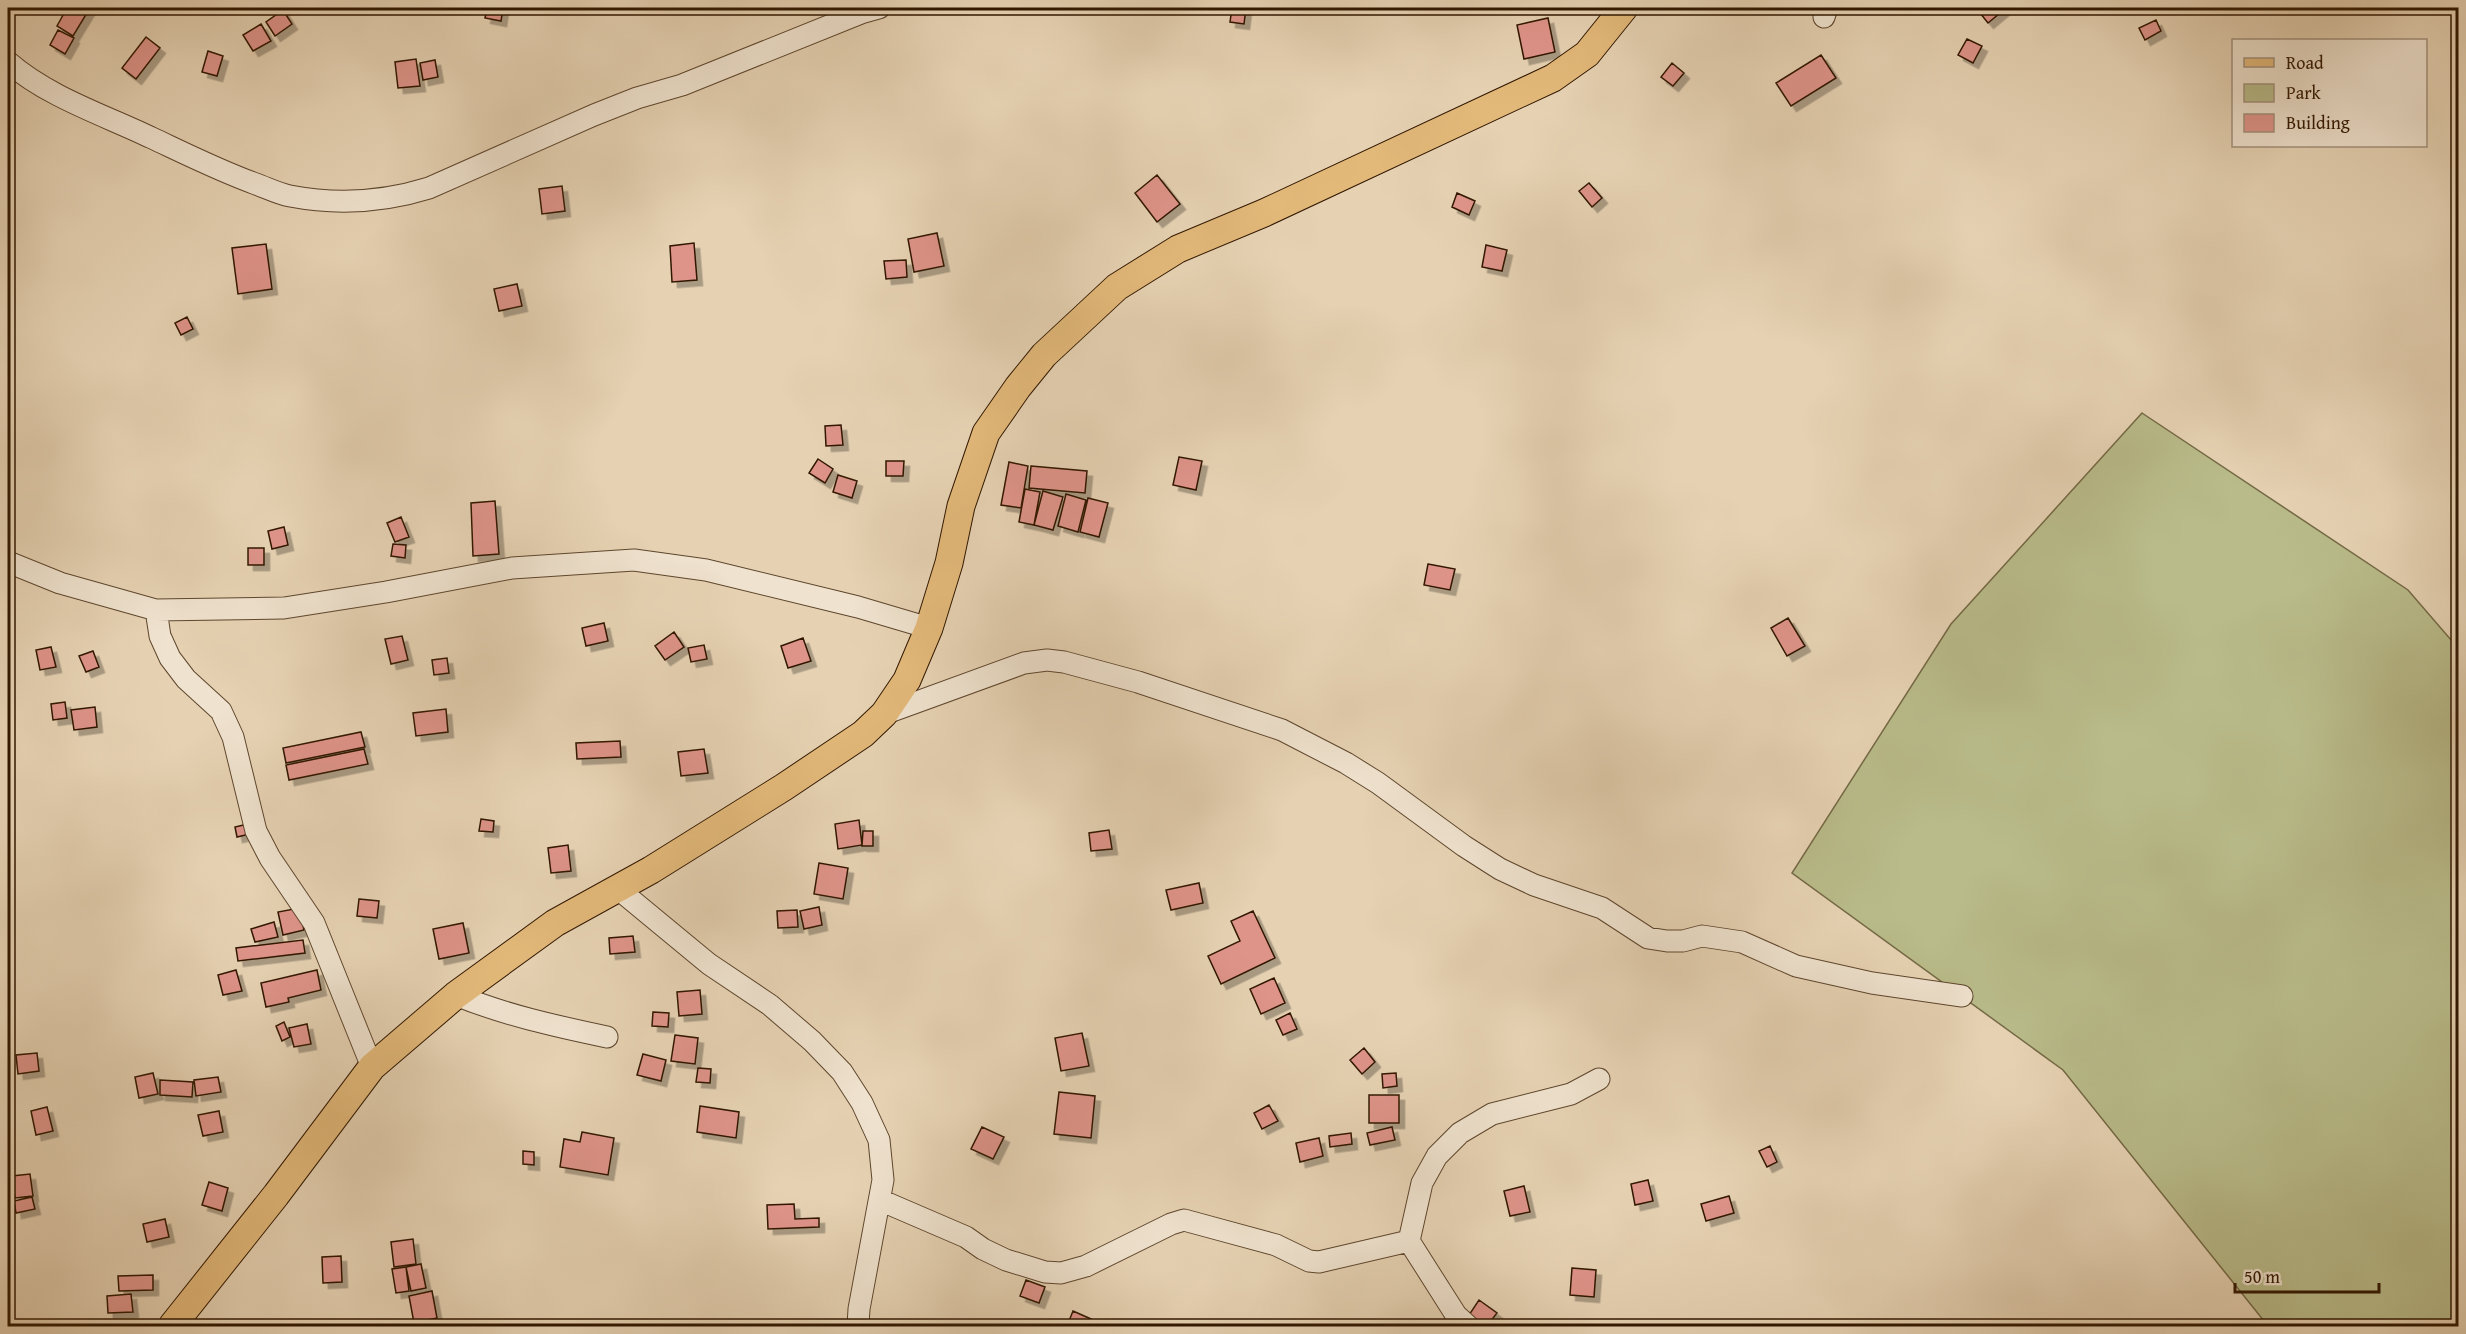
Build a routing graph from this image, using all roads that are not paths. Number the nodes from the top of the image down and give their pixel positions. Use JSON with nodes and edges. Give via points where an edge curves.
{"nodes":[{"id":1,"x":879,"y":8,"type":"edge"},
{"id":2,"x":1624,"y":8,"type":"edge"},
{"id":3,"x":8,"y":62,"type":"edge"},
{"id":4,"x":28,"y":76,"type":"junction"},
{"id":5,"x":8,"y":86,"type":"edge"},
{"id":6,"x":8,"y":562,"type":"edge"},
{"id":7,"x":156,"y":610,"type":"junction"},
{"id":8,"x":929,"y":628,"type":"junction"},
{"id":9,"x":884,"y":714,"type":"junction"},
{"id":10,"x":617,"y":888,"type":"junction"},
{"id":11,"x":456,"y":995,"type":"junction"},
{"id":12,"x":1962,"y":996,"type":"dead end"},
{"id":13,"x":607,"y":1037,"type":"dead end"},
{"id":14,"x":372,"y":1067,"type":"junction"},
{"id":15,"x":1599,"y":1079,"type":"dead end"},
{"id":16,"x":880,"y":1200,"type":"junction"},
{"id":17,"x":1409,"y":1241,"type":"junction"},
{"id":18,"x":172,"y":1326,"type":"edge"},
{"id":19,"x":858,"y":1326,"type":"edge"},
{"id":20,"x":1468,"y":1326,"type":"edge"}],
"edges":[{"from":1,"to":4,"type":"street","via":[[594,115],[429,188],[369,201],[288,196],[226,173],[49,90]]},
{"from":2,"to":8,"type":"main road","via":[[1587,54],[1553,78],[1178,249],[1117,287],[1044,356],[986,433],[961,506]]},
{"from":3,"to":4,"type":"street"},
{"from":4,"to":5,"type":"street"},
{"from":6,"to":7,"type":"street","via":[[114,600]]},
{"from":7,"to":8,"type":"street","via":[[284,608],[512,568],[634,560],[706,570]]},
{"from":7,"to":14,"type":"street","via":[[160,636],[170,658],[186,679],[221,711],[233,737],[256,831],[314,923]]},
{"from":8,"to":9,"type":"main road","via":[[907,680]]},
{"from":9,"to":10,"type":"main road","via":[[863,734],[784,787]]},
{"from":9,"to":12,"type":"street","via":[[1013,667],[1047,660],[1064,662],[1282,730],[1378,783],[1500,869],[1533,885],[1602,908],[1648,938],[1666,941],[1702,936],[1742,942],[1796,966],[1872,983]]},
{"from":10,"to":11,"type":"main road","via":[[555,923]]},
{"from":10,"to":16,"type":"street","via":[[709,964],[770,1005],[842,1072],[879,1140],[883,1180]]},
{"from":11,"to":13,"type":"street","via":[[526,1019]]},
{"from":11,"to":14,"type":"main road"},
{"from":14,"to":18,"type":"main road"},
{"from":15,"to":17,"type":"street","via":[[1571,1094],[1492,1113],[1460,1133],[1437,1156],[1422,1183]]},
{"from":16,"to":17,"type":"street","via":[[966,1237],[1006,1260],[1045,1272],[1061,1273],[1086,1266],[1184,1220],[1276,1245],[1319,1262]]},
{"from":16,"to":19,"type":"street"},
{"from":17,"to":20,"type":"street","via":[[1456,1315]]}]}
